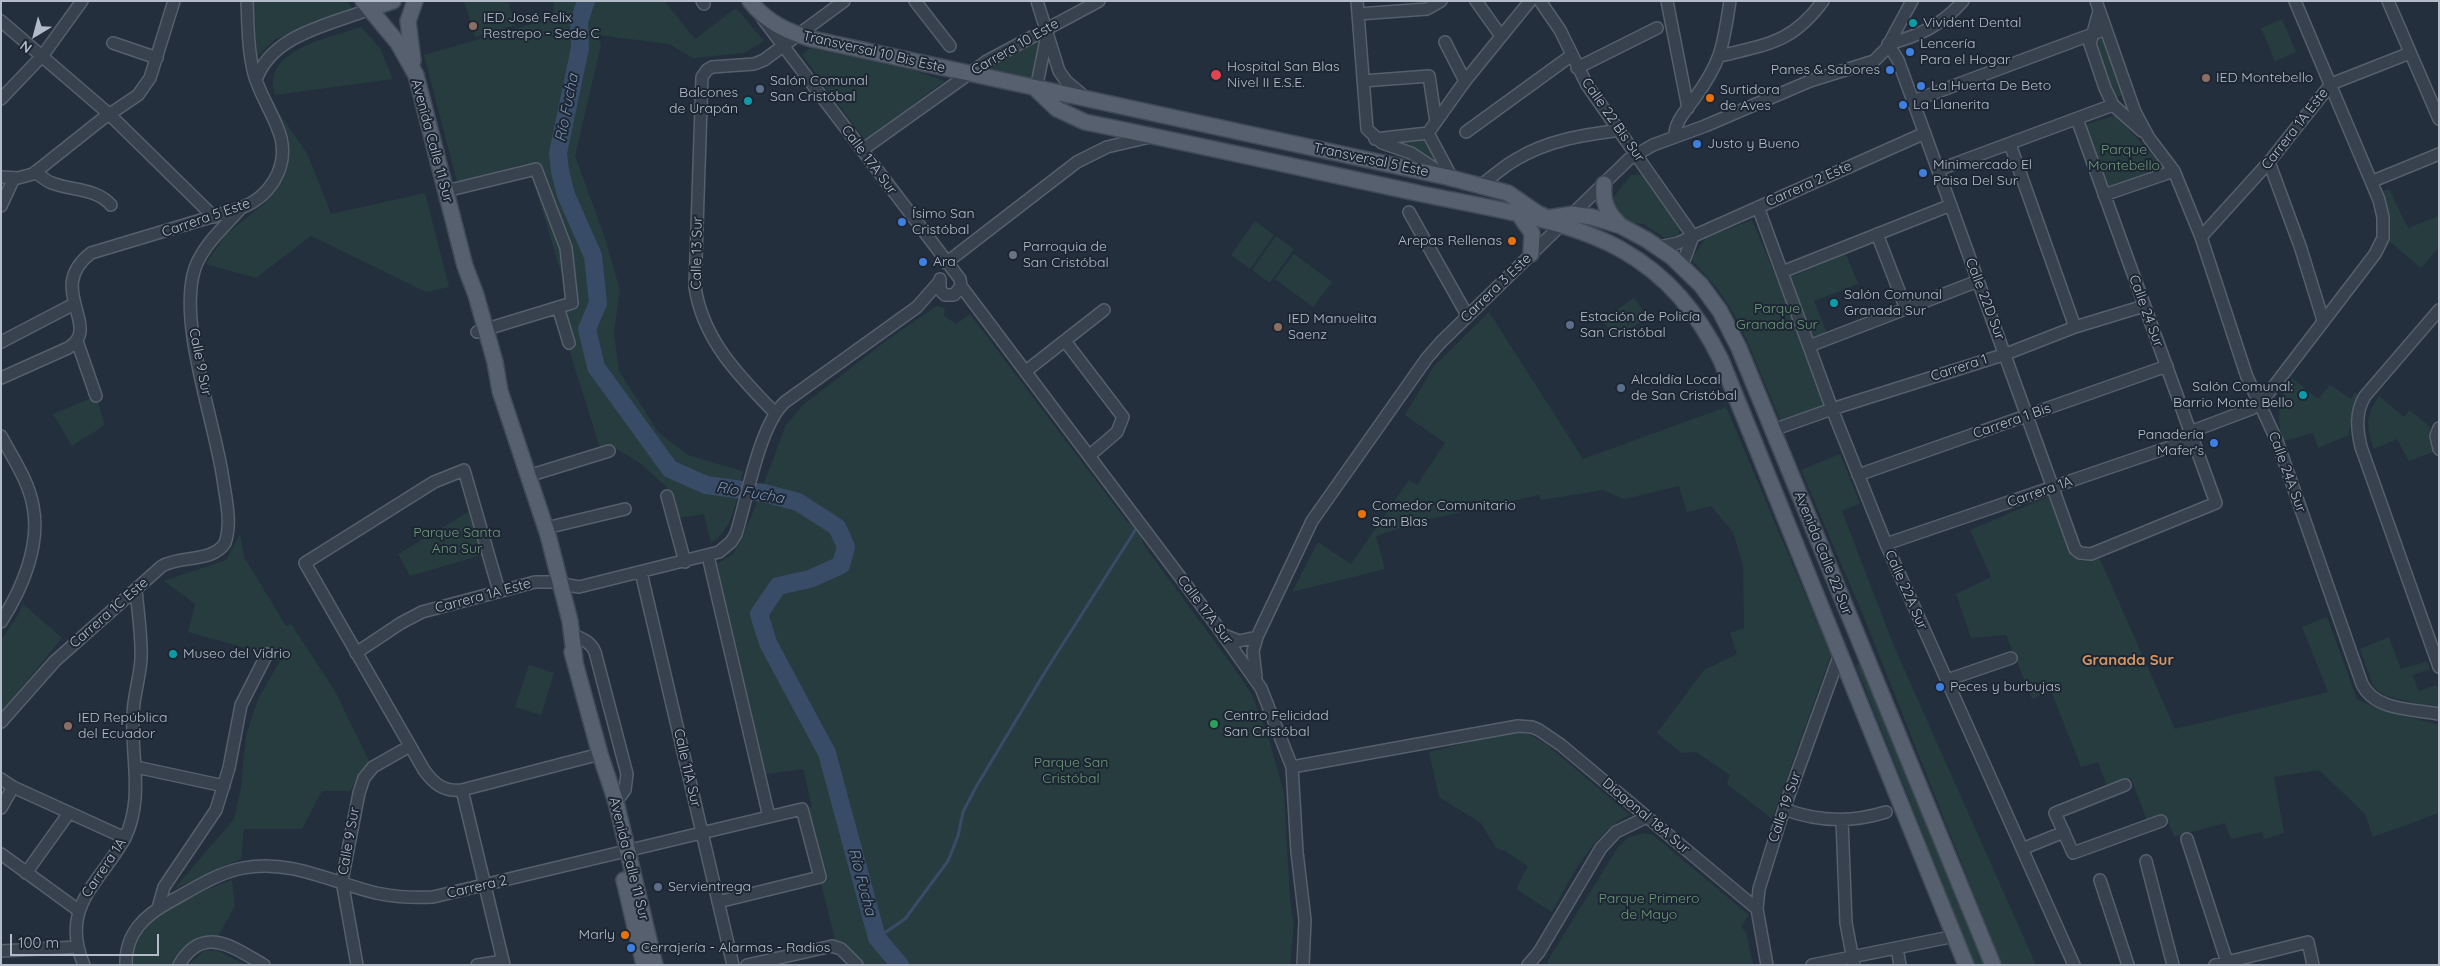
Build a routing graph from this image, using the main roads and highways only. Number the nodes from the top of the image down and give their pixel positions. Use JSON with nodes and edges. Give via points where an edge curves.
{"nodes":[{"id":1,"x":393,"y":1,"type":"edge"},
{"id":2,"x":415,"y":1,"type":"edge"},
{"id":3,"x":367,"y":5,"type":"edge"},
{"id":4,"x":754,"y":6,"type":"edge"},
{"id":5,"x":416,"y":75,"type":"junction"},
{"id":6,"x":1036,"y":89,"type":"junction"},
{"id":7,"x":1088,"y":100,"type":"joint"},
{"id":8,"x":1604,"y":184,"type":"road end"},
{"id":9,"x":1573,"y":214,"type":"joint"},
{"id":10,"x":1520,"y":216,"type":"junction"},
{"id":11,"x":1561,"y":225,"type":"joint"},
{"id":12,"x":1621,"y":226,"type":"junction"},
{"id":13,"x":1531,"y":254,"type":"road end"},
{"id":14,"x":529,"y":480,"type":"junction"},
{"id":15,"x":556,"y":583,"type":"junction"},
{"id":16,"x":575,"y":661,"type":"junction"},
{"id":17,"x":600,"y":754,"type":"junction"},
{"id":18,"x":623,"y":851,"type":"junction"},
{"id":19,"x":644,"y":965,"type":"edge"},
{"id":20,"x":655,"y":965,"type":"edge"},
{"id":21,"x":1966,"y":965,"type":"edge"},
{"id":22,"x":1993,"y":965,"type":"edge"}],
"edges":[{"from":1,"to":3,"type":"main road"},
{"from":2,"to":5,"type":"main road","via":[[409,15],[408,30]]},
{"from":3,"to":5,"type":"main road","name":"Avenida Calle 11 Sur","via":[[398,42]]},
{"from":4,"to":6,"type":"main road","name":"Transversal 10 Bis Este","via":[[777,25],[798,35]]},
{"from":5,"to":14,"type":"main road","name":"Avenida Calle 11 Sur","via":[[481,331]]},
{"from":6,"to":7,"type":"main road","name":"Transversal 10 Bis Este"},
{"from":6,"to":10,"type":"main road","name":"Transversal 5 Este","via":[[1051,105],[1075,119]]},
{"from":7,"to":9,"type":"main road","name":"Transversal 5 Este","via":[[1450,177],[1514,195],[1548,218]]},
{"from":8,"to":12,"type":"main road","via":[[1608,211]]},
{"from":9,"to":12,"type":"main road","name":"Avenida Calle 22 Sur"},
{"from":10,"to":11,"type":"main road","name":"Transversal 5 Este"},
{"from":10,"to":13,"type":"main road","via":[[1532,233]]},
{"from":11,"to":21,"type":"main road","name":"Avenida Calle 22 Sur","via":[[1609,243],[1644,264],[1668,283],[1702,325],[1721,360]]},
{"from":12,"to":22,"type":"main road","name":"Avenida Calle 22 Sur","via":[[1659,247],[1682,266],[1708,295],[1731,331]]},
{"from":14,"to":15,"type":"main road","name":"Avenida Calle 11 Sur"},
{"from":14,"to":15,"type":"main road","name":"Avenida Calle 11 Sur","via":[[546,528]]},
{"from":15,"to":16,"type":"main road","name":"Avenida Calle 11 Sur","via":[[572,636]]},
{"from":15,"to":16,"type":"main road","name":"Avenida Calle 11 Sur","via":[[562,623]]},
{"from":16,"to":17,"type":"main road","name":"Avenida Calle 11 Sur"},
{"from":17,"to":18,"type":"main road","name":"Avenida Calle 11 Sur","via":[[616,802]]},
{"from":17,"to":18,"type":"main road","name":"Avenida Calle 11 Sur","via":[[607,805]]},
{"from":18,"to":19,"type":"main road","name":"Avenida Calle 11 Sur"},
{"from":18,"to":20,"type":"main road","name":"Avenida Calle 11 Sur"}]}
